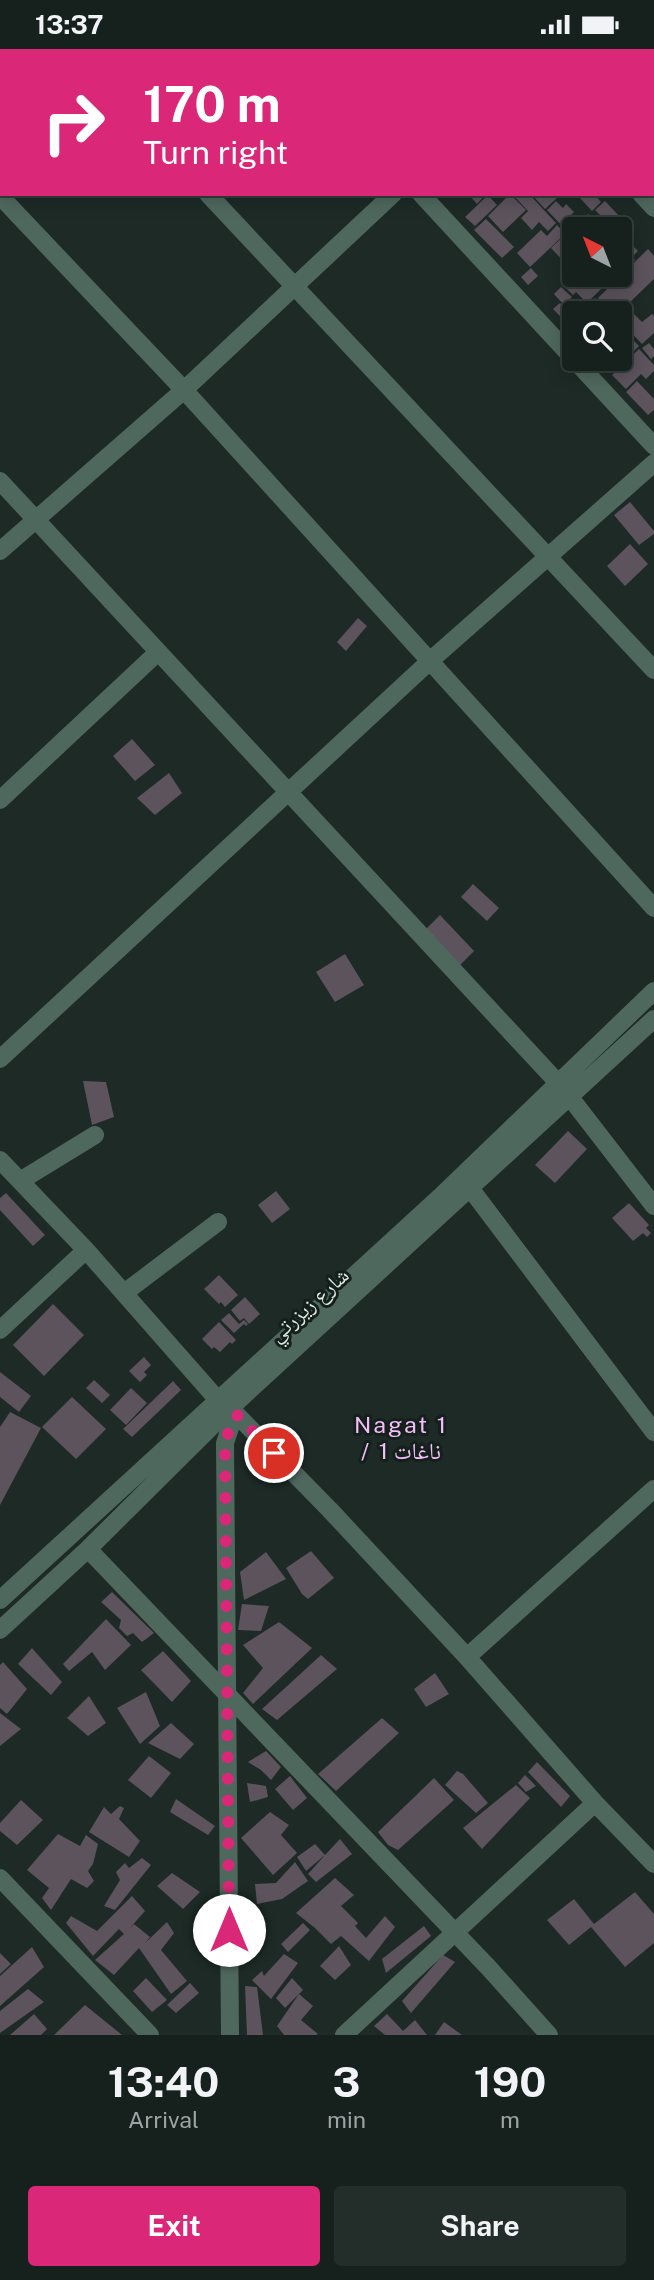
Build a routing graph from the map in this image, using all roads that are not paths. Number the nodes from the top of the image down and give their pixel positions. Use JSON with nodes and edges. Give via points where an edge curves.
{"nodes":[{"id":1,"x":0,"y":196,"type":"edge"},
{"id":2,"x":210,"y":196,"type":"edge"},
{"id":3,"x":391,"y":196,"type":"edge"},
{"id":4,"x":423,"y":196,"type":"edge"},
{"id":5,"x":294,"y":288,"type":"junction"},
{"id":6,"x":184,"y":390,"type":"junction"},
{"id":7,"x":654,"y":446,"type":"edge"},
{"id":8,"x":654,"y":463,"type":"edge"},
{"id":9,"x":0,"y":481,"type":"edge"},
{"id":10,"x":35,"y":518,"type":"junction"},
{"id":11,"x":0,"y":551,"type":"edge"},
{"id":12,"x":548,"y":558,"type":"junction"},
{"id":13,"x":157,"y":653,"type":"junction"},
{"id":14,"x":431,"y":660,"type":"junction"},
{"id":15,"x":654,"y":670,"type":"edge"},
{"id":16,"x":289,"y":794,"type":"junction"},
{"id":17,"x":0,"y":800,"type":"edge"},
{"id":18,"x":654,"y":908,"type":"edge"},
{"id":19,"x":654,"y":991,"type":"edge"},
{"id":20,"x":654,"y":1019,"type":"edge"},
{"id":21,"x":0,"y":1059,"type":"edge"},
{"id":22,"x":564,"y":1090,"type":"junction"},
{"id":23,"x":96,"y":1135,"type":"dead end"},
{"id":24,"x":0,"y":1160,"type":"edge"},
{"id":25,"x":20,"y":1181,"type":"junction"},
{"id":26,"x":470,"y":1188,"type":"junction"},
{"id":27,"x":654,"y":1206,"type":"edge"},
{"id":28,"x":218,"y":1222,"type":"dead end"},
{"id":29,"x":86,"y":1250,"type":"junction"},
{"id":30,"x":124,"y":1293,"type":"junction"},
{"id":31,"x":0,"y":1330,"type":"edge"},
{"id":32,"x":227,"y":1408,"type":"junction"},
{"id":33,"x":654,"y":1432,"type":"edge"},
{"id":34,"x":654,"y":1489,"type":"edge"},
{"id":35,"x":88,"y":1549,"type":"junction"},
{"id":36,"x":0,"y":1600,"type":"edge"},
{"id":37,"x":0,"y":1630,"type":"edge"},
{"id":38,"x":467,"y":1657,"type":"junction"},
{"id":39,"x":228,"y":1695,"type":"junction"},
{"id":40,"x":595,"y":1803,"type":"junction"},
{"id":41,"x":654,"y":1864,"type":"edge"},
{"id":42,"x":0,"y":1878,"type":"edge"},
{"id":43,"x":455,"y":1932,"type":"junction"},
{"id":44,"x":150,"y":2035,"type":"edge"},
{"id":45,"x":230,"y":2035,"type":"edge"},
{"id":46,"x":344,"y":2035,"type":"edge"},
{"id":47,"x":550,"y":2035,"type":"edge"}],
"edges":[{"from":1,"to":6,"type":"street"},
{"from":2,"to":5,"type":"street"},
{"from":3,"to":5,"type":"street"},
{"from":4,"to":7,"type":"street"},
{"from":5,"to":6,"type":"street"},
{"from":5,"to":12,"type":"street"},
{"from":6,"to":10,"type":"street"},
{"from":6,"to":14,"type":"street"},
{"from":8,"to":12,"type":"street"},
{"from":9,"to":10,"type":"street"},
{"from":10,"to":11,"type":"street"},
{"from":10,"to":13,"type":"street"},
{"from":12,"to":14,"type":"street"},
{"from":12,"to":15,"type":"street"},
{"from":13,"to":16,"type":"street"},
{"from":13,"to":17,"type":"street"},
{"from":14,"to":16,"type":"street"},
{"from":14,"to":18,"type":"street"},
{"from":16,"to":21,"type":"street"},
{"from":16,"to":22,"type":"street"},
{"from":19,"to":22,"type":"street","name":"شارع زيزرتي"},
{"from":20,"to":22,"type":"street","name":"شارع زيزرتي"},
{"from":22,"to":26,"type":"street","name":"شارع زيزرتي"},
{"from":22,"to":27,"type":"street"},
{"from":22,"to":32,"type":"street","name":"شارع زيزرتي","via":[[440,1197]]},
{"from":23,"to":25,"type":"street"},
{"from":24,"to":25,"type":"street"},
{"from":25,"to":29,"type":"street"},
{"from":26,"to":32,"type":"street","name":"شارع زيزرتي"},
{"from":26,"to":33,"type":"street"},
{"from":28,"to":30,"type":"street"},
{"from":29,"to":30,"type":"street"},
{"from":29,"to":31,"type":"street"},
{"from":30,"to":32,"type":"street"},
{"from":32,"to":35,"type":"street","name":"شارع زيزرتي"},
{"from":32,"to":36,"type":"street","name":"شارع زيزرتي"},
{"from":32,"to":38,"type":"street"},
{"from":32,"to":39,"type":"street"},
{"from":34,"to":38,"type":"street"},
{"from":35,"to":37,"type":"street","name":"شارع زيزرتي"},
{"from":35,"to":39,"type":"street"},
{"from":38,"to":40,"type":"street"},
{"from":39,"to":43,"type":"street"},
{"from":39,"to":45,"type":"street"},
{"from":40,"to":41,"type":"street"},
{"from":40,"to":43,"type":"street"},
{"from":42,"to":44,"type":"street"},
{"from":43,"to":46,"type":"street"},
{"from":43,"to":47,"type":"street"}]}
